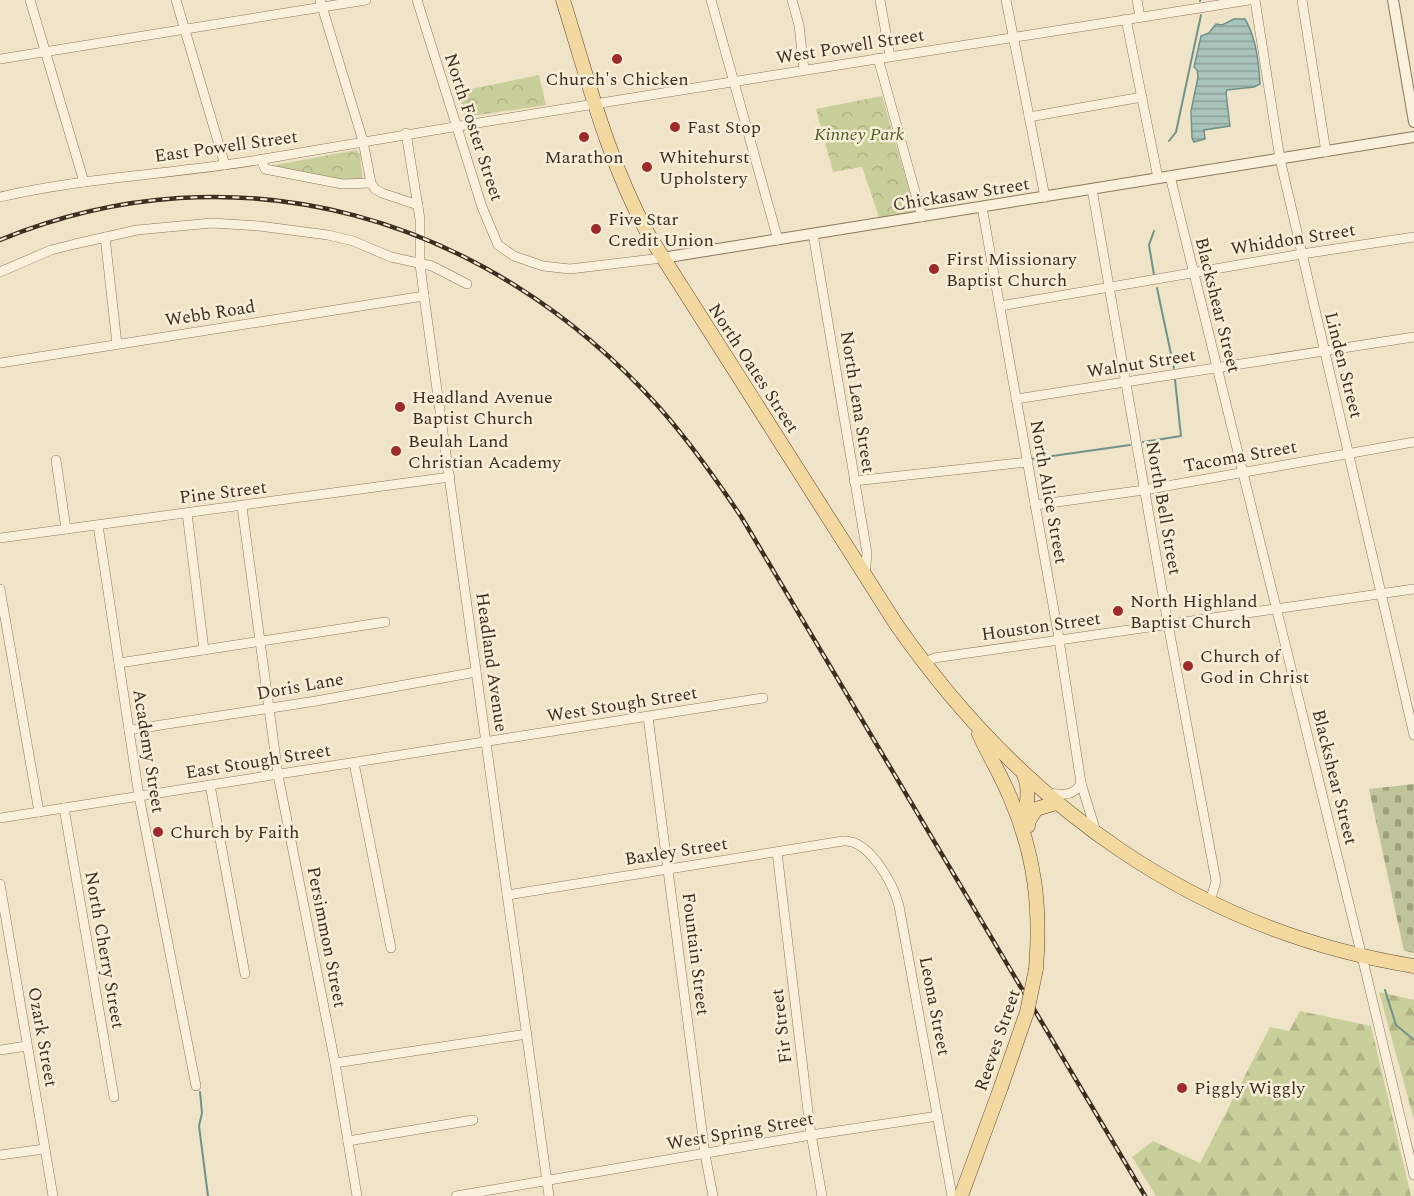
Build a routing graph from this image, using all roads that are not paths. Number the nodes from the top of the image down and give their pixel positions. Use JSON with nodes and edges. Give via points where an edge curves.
{"nodes":[{"id":1,"x":30,"y":0,"type":"edge"},
{"id":2,"x":176,"y":0,"type":"edge"},
{"id":3,"x":366,"y":0,"type":"edge"},
{"id":4,"x":417,"y":0,"type":"edge"},
{"id":5,"x":563,"y":0,"type":"edge"},
{"id":6,"x":711,"y":0,"type":"edge"},
{"id":7,"x":792,"y":0,"type":"edge"},
{"id":8,"x":880,"y":0,"type":"edge"},
{"id":9,"x":1006,"y":0,"type":"edge"},
{"id":10,"x":1137,"y":0,"type":"edge"},
{"id":11,"x":1249,"y":0,"type":"edge"},
{"id":12,"x":1255,"y":0,"type":"edge"},
{"id":13,"x":1302,"y":0,"type":"edge"},
{"id":14,"x":1393,"y":0,"type":"edge"},
{"id":15,"x":1237,"y":1,"type":"edge"},
{"id":16,"x":321,"y":4,"type":"edge"},
{"id":17,"x":1140,"y":17,"type":"junction"},
{"id":18,"x":1126,"y":19,"type":"junction"},
{"id":19,"x":184,"y":29,"type":"junction"},
{"id":20,"x":1012,"y":37,"type":"junction"},
{"id":21,"x":45,"y":52,"type":"junction"},
{"id":22,"x":890,"y":56,"type":"junction"},
{"id":23,"x":878,"y":58,"type":"junction"},
{"id":24,"x":0,"y":59,"type":"edge"},
{"id":25,"x":804,"y":70,"type":"junction"},
{"id":26,"x":734,"y":81,"type":"junction"},
{"id":27,"x":1142,"y":97,"type":"junction"},
{"id":28,"x":595,"y":104,"type":"junction"},
{"id":29,"x":1029,"y":117,"type":"junction"},
{"id":30,"x":1414,"y":122,"type":"edge"},
{"id":31,"x":456,"y":125,"type":"junction"},
{"id":32,"x":406,"y":133,"type":"junction"},
{"id":33,"x":1414,"y":137,"type":"edge"},
{"id":34,"x":363,"y":141,"type":"junction"},
{"id":35,"x":1326,"y":152,"type":"junction"},
{"id":36,"x":261,"y":159,"type":"junction"},
{"id":37,"x":1280,"y":159,"type":"junction"},
{"id":38,"x":225,"y":165,"type":"junction"},
{"id":39,"x":1170,"y":176,"type":"junction"},
{"id":40,"x":1158,"y":178,"type":"junction"},
{"id":41,"x":84,"y":182,"type":"junction"},
{"id":42,"x":371,"y":183,"type":"junction"},
{"id":43,"x":1092,"y":189,"type":"junction"},
{"id":44,"x":0,"y":197,"type":"edge"},
{"id":45,"x":1045,"y":197,"type":"junction"},
{"id":46,"x":418,"y":205,"type":"junction"},
{"id":47,"x":982,"y":207,"type":"junction"},
{"id":48,"x":922,"y":216,"type":"junction"},
{"id":49,"x":813,"y":234,"type":"junction"},
{"id":50,"x":105,"y":237,"type":"junction"},
{"id":51,"x":1414,"y":237,"type":"edge"},
{"id":52,"x":778,"y":240,"type":"junction"},
{"id":53,"x":1302,"y":254,"type":"junction"},
{"id":54,"x":514,"y":256,"type":"joint"},
{"id":55,"x":662,"y":258,"type":"junction"},
{"id":56,"x":420,"y":264,"type":"junction"},
{"id":57,"x":0,"y":272,"type":"edge"},
{"id":58,"x":1193,"y":273,"type":"junction"},
{"id":59,"x":467,"y":284,"type":"dead end"},
{"id":60,"x":1110,"y":288,"type":"junction"},
{"id":61,"x":424,"y":296,"type":"junction"},
{"id":62,"x":1000,"y":306,"type":"junction"},
{"id":63,"x":1414,"y":337,"type":"edge"},
{"id":64,"x":117,"y":344,"type":"junction"},
{"id":65,"x":1324,"y":350,"type":"junction"},
{"id":66,"x":0,"y":363,"type":"edge"},
{"id":67,"x":1216,"y":368,"type":"junction"},
{"id":68,"x":1126,"y":382,"type":"junction"},
{"id":69,"x":1016,"y":399,"type":"junction"},
{"id":70,"x":1414,"y":442,"type":"edge"},
{"id":71,"x":1348,"y":453,"type":"junction"},
{"id":72,"x":56,"y":460,"type":"dead end"},
{"id":73,"x":1028,"y":462,"type":"junction"},
{"id":74,"x":1242,"y":471,"type":"junction"},
{"id":75,"x":450,"y":477,"type":"junction"},
{"id":76,"x":854,"y":481,"type":"junction"},
{"id":77,"x":1144,"y":490,"type":"junction"},
{"id":78,"x":1035,"y":505,"type":"junction"},
{"id":79,"x":242,"y":507,"type":"junction"},
{"id":80,"x":187,"y":513,"type":"junction"},
{"id":81,"x":98,"y":525,"type":"junction"},
{"id":82,"x":66,"y":530,"type":"junction"},
{"id":83,"x":0,"y":538,"type":"edge"},
{"id":84,"x":865,"y":575,"type":"junction"},
{"id":85,"x":0,"y":589,"type":"edge"},
{"id":86,"x":1414,"y":589,"type":"edge"},
{"id":87,"x":1381,"y":594,"type":"junction"},
{"id":88,"x":1276,"y":609,"type":"junction"},
{"id":89,"x":385,"y":622,"type":"dead end"},
{"id":90,"x":1168,"y":624,"type":"junction"},
{"id":91,"x":1058,"y":640,"type":"junction"},
{"id":92,"x":260,"y":641,"type":"junction"},
{"id":93,"x":204,"y":650,"type":"junction"},
{"id":94,"x":119,"y":663,"type":"junction"},
{"id":95,"x":924,"y":663,"type":"junction"},
{"id":96,"x":476,"y":672,"type":"junction"},
{"id":97,"x":763,"y":698,"type":"dead end"},
{"id":98,"x":269,"y":708,"type":"junction"},
{"id":99,"x":648,"y":717,"type":"junction"},
{"id":100,"x":975,"y":724,"type":"junction"},
{"id":101,"x":129,"y":730,"type":"junction"},
{"id":102,"x":1414,"y":735,"type":"edge"},
{"id":103,"x":486,"y":742,"type":"junction"},
{"id":104,"x":354,"y":763,"type":"junction"},
{"id":105,"x":278,"y":775,"type":"junction"},
{"id":106,"x":1081,"y":783,"type":"junction"},
{"id":107,"x":210,"y":785,"type":"junction"},
{"id":108,"x":1034,"y":785,"type":"junction"},
{"id":109,"x":139,"y":796,"type":"junction"},
{"id":110,"x":1056,"y":803,"type":"junction"},
{"id":111,"x":64,"y":808,"type":"junction"},
{"id":112,"x":39,"y":812,"type":"junction"},
{"id":113,"x":1017,"y":812,"type":"junction"},
{"id":114,"x":0,"y":818,"type":"edge"},
{"id":115,"x":1027,"y":824,"type":"junction"},
{"id":116,"x":1097,"y":834,"type":"junction"},
{"id":117,"x":851,"y":840,"type":"joint"},
{"id":118,"x":777,"y":852,"type":"junction"},
{"id":119,"x":1031,"y":855,"type":"junction"},
{"id":120,"x":669,"y":869,"type":"junction"},
{"id":121,"x":0,"y":884,"type":"edge"},
{"id":122,"x":507,"y":895,"type":"junction"},
{"id":123,"x":1210,"y":902,"type":"junction"},
{"id":124,"x":391,"y":948,"type":"dead end"},
{"id":125,"x":1362,"y":956,"type":"junction"},
{"id":126,"x":1414,"y":966,"type":"edge"},
{"id":127,"x":245,"y":974,"type":"dead end"},
{"id":128,"x":527,"y":1034,"type":"junction"},
{"id":129,"x":27,"y":1046,"type":"junction"},
{"id":130,"x":0,"y":1050,"type":"edge"},
{"id":131,"x":335,"y":1063,"type":"junction"},
{"id":132,"x":196,"y":1086,"type":"dead end"},
{"id":133,"x":114,"y":1097,"type":"dead end"},
{"id":134,"x":938,"y":1116,"type":"junction"},
{"id":135,"x":473,"y":1120,"type":"dead end"},
{"id":136,"x":811,"y":1135,"type":"junction"},
{"id":137,"x":348,"y":1141,"type":"junction"},
{"id":138,"x":44,"y":1149,"type":"junction"},
{"id":139,"x":705,"y":1154,"type":"junction"},
{"id":140,"x":0,"y":1155,"type":"edge"},
{"id":141,"x":1414,"y":1175,"type":"edge"},
{"id":142,"x":547,"y":1181,"type":"junction"},
{"id":143,"x":53,"y":1196,"type":"edge"},
{"id":144,"x":357,"y":1196,"type":"edge"},
{"id":145,"x":456,"y":1196,"type":"edge"},
{"id":146,"x":549,"y":1196,"type":"edge"},
{"id":147,"x":713,"y":1196,"type":"edge"},
{"id":148,"x":822,"y":1196,"type":"edge"},
{"id":149,"x":952,"y":1196,"type":"edge"},
{"id":150,"x":961,"y":1196,"type":"edge"}],
"edges":[{"from":1,"to":21,"type":"street"},
{"from":2,"to":19,"type":"street"},
{"from":3,"to":16,"type":"street"},
{"from":4,"to":31,"type":"street","name":"North Foster Street"},
{"from":5,"to":28,"type":"main road","name":"North Oates Street"},
{"from":6,"to":26,"type":"street"},
{"from":7,"to":25,"type":"street"},
{"from":8,"to":22,"type":"street"},
{"from":9,"to":20,"type":"street"},
{"from":10,"to":17,"type":"street"},
{"from":11,"to":15,"type":"street","name":"West Powell Street"},
{"from":12,"to":37,"type":"street","name":"Linden Street"},
{"from":13,"to":35,"type":"street"},
{"from":14,"to":30,"type":"street"},
{"from":15,"to":17,"type":"street","name":"West Powell Street"},
{"from":16,"to":19,"type":"street"},
{"from":16,"to":34,"type":"street"},
{"from":17,"to":18,"type":"street","name":"West Powell Street"},
{"from":18,"to":20,"type":"street","name":"West Powell Street"},
{"from":18,"to":27,"type":"street"},
{"from":19,"to":21,"type":"street"},
{"from":19,"to":38,"type":"street"},
{"from":20,"to":22,"type":"street","name":"West Powell Street"},
{"from":20,"to":29,"type":"street"},
{"from":21,"to":24,"type":"street"},
{"from":21,"to":41,"type":"street"},
{"from":22,"to":23,"type":"street","name":"West Powell Street"},
{"from":23,"to":25,"type":"street","name":"West Powell Street"},
{"from":23,"to":48,"type":"street"},
{"from":25,"to":26,"type":"street","name":"West Powell Street"},
{"from":26,"to":28,"type":"street","name":"West Powell Street"},
{"from":26,"to":52,"type":"street"},
{"from":27,"to":29,"type":"street"},
{"from":27,"to":40,"type":"street"},
{"from":28,"to":31,"type":"street","name":"West Powell Street"},
{"from":28,"to":55,"type":"main road","name":"North Oates Street","via":[[622,184]]},
{"from":29,"to":45,"type":"street"},
{"from":31,"to":32,"type":"street","name":"East Powell Street"},
{"from":31,"to":54,"type":"street","name":"North Foster Street","via":[[488,223],[498,245]]},
{"from":32,"to":34,"type":"street","name":"East Powell Street"},
{"from":32,"to":46,"type":"street","name":"Headland Avenue"},
{"from":33,"to":35,"type":"street","name":"Chickasaw Street"},
{"from":34,"to":36,"type":"street","name":"East Powell Street"},
{"from":34,"to":42,"type":"street"},
{"from":35,"to":37,"type":"street","name":"Chickasaw Street"},
{"from":36,"to":38,"type":"street","name":"East Powell Street"},
{"from":36,"to":42,"type":"street","via":[[265,169],[342,184]]},
{"from":37,"to":39,"type":"street","name":"Chickasaw Street"},
{"from":37,"to":53,"type":"street","name":"Linden Street"},
{"from":38,"to":41,"type":"street","name":"East Powell Street"},
{"from":39,"to":40,"type":"street","name":"Chickasaw Street"},
{"from":39,"to":58,"type":"street","name":"Blackshear Street"},
{"from":40,"to":43,"type":"street","name":"Chickasaw Street"},
{"from":41,"to":44,"type":"street","name":"East Powell Street"},
{"from":42,"to":46,"type":"street","via":[[382,193]]},
{"from":43,"to":45,"type":"street","name":"Chickasaw Street"},
{"from":43,"to":60,"type":"street","name":"North Bell Street"},
{"from":45,"to":47,"type":"street","name":"Chickasaw Street"},
{"from":46,"to":56,"type":"street","name":"Headland Avenue"},
{"from":47,"to":48,"type":"street","name":"Chickasaw Street"},
{"from":47,"to":62,"type":"street","name":"North Alice Street"},
{"from":48,"to":49,"type":"street","name":"Chickasaw Street"},
{"from":49,"to":52,"type":"street","name":"Chickasaw Street"},
{"from":49,"to":76,"type":"street","name":"North Lena Street"},
{"from":50,"to":56,"type":"street","via":[[212,222],[328,235]]},
{"from":50,"to":57,"type":"street","via":[[51,250]]},
{"from":50,"to":64,"type":"street"},
{"from":51,"to":53,"type":"street","name":"Whiddon Street"},
{"from":52,"to":55,"type":"street","name":"Chickasaw Street"},
{"from":53,"to":58,"type":"street","name":"Whiddon Street"},
{"from":53,"to":65,"type":"street","name":"Linden Street"},
{"from":54,"to":55,"type":"street","name":"Chickasaw Street","via":[[543,266],[570,269]]},
{"from":55,"to":84,"type":"main road","name":"North Oates Street"},
{"from":56,"to":59,"type":"street"},
{"from":56,"to":61,"type":"street","name":"Headland Avenue"},
{"from":58,"to":60,"type":"street","name":"Whiddon Street"},
{"from":58,"to":67,"type":"street","name":"Blackshear Street"},
{"from":60,"to":62,"type":"street","name":"Whiddon Street"},
{"from":60,"to":68,"type":"street","name":"North Bell Street"},
{"from":61,"to":64,"type":"street","name":"Webb Road"},
{"from":61,"to":75,"type":"street","name":"Headland Avenue"},
{"from":62,"to":69,"type":"street","name":"North Alice Street"},
{"from":63,"to":65,"type":"street","name":"Walnut Street"},
{"from":64,"to":66,"type":"street","name":"Webb Road"},
{"from":65,"to":67,"type":"street","name":"Walnut Street"},
{"from":65,"to":71,"type":"street","name":"Linden Street"},
{"from":67,"to":68,"type":"street","name":"Walnut Street"},
{"from":67,"to":74,"type":"street","name":"Blackshear Street"},
{"from":68,"to":69,"type":"street","name":"Walnut Street"},
{"from":68,"to":77,"type":"street","name":"North Bell Street"},
{"from":69,"to":73,"type":"street","name":"North Alice Street"},
{"from":70,"to":71,"type":"street","name":"Tacoma Street"},
{"from":71,"to":74,"type":"street","name":"Tacoma Street"},
{"from":71,"to":87,"type":"street","name":"Linden Street"},
{"from":72,"to":82,"type":"street"},
{"from":73,"to":76,"type":"street"},
{"from":73,"to":78,"type":"street","name":"North Alice Street"},
{"from":74,"to":77,"type":"street","name":"Tacoma Street"},
{"from":74,"to":88,"type":"street","name":"Blackshear Street"},
{"from":75,"to":79,"type":"street","name":"Pine Street"},
{"from":75,"to":96,"type":"street","name":"Headland Avenue"},
{"from":76,"to":84,"type":"street","name":"North Lena Street","via":[[867,553]]},
{"from":77,"to":78,"type":"street","name":"Tacoma Street"},
{"from":77,"to":90,"type":"street","name":"North Bell Street"},
{"from":78,"to":91,"type":"street","name":"North Alice Street"},
{"from":79,"to":80,"type":"street","name":"Pine Street"},
{"from":79,"to":92,"type":"street","name":"Persimmon Street"},
{"from":80,"to":81,"type":"street","name":"Pine Street"},
{"from":80,"to":93,"type":"street"},
{"from":81,"to":82,"type":"street","name":"Pine Street"},
{"from":81,"to":94,"type":"street","name":"Academy Street"},
{"from":82,"to":83,"type":"street","name":"Pine Street"},
{"from":84,"to":95,"type":"main road","name":"North Oates Street"},
{"from":85,"to":112,"type":"street"},
{"from":86,"to":87,"type":"street","name":"Houston Street"},
{"from":87,"to":88,"type":"street","name":"Houston Street"},
{"from":87,"to":102,"type":"street","name":"Linden Street"},
{"from":88,"to":90,"type":"street","name":"Houston Street"},
{"from":88,"to":125,"type":"street","name":"Blackshear Street"},
{"from":89,"to":92,"type":"street"},
{"from":90,"to":91,"type":"street","name":"Houston Street"},
{"from":90,"to":123,"type":"street","name":"North Bell Street","via":[[1216,881]]},
{"from":91,"to":95,"type":"street","name":"Houston Street","via":[[934,658]]},
{"from":91,"to":106,"type":"street","name":"North Alice Street"},
{"from":92,"to":93,"type":"street"},
{"from":92,"to":98,"type":"street","name":"Persimmon Street"},
{"from":93,"to":94,"type":"street"},
{"from":94,"to":101,"type":"street","name":"Academy Street"},
{"from":95,"to":100,"type":"main road","name":"North Oates Street"},
{"from":96,"to":98,"type":"street","name":"Doris Lane"},
{"from":96,"to":103,"type":"street","name":"Headland Avenue"},
{"from":97,"to":99,"type":"street","name":"West Stough Street"},
{"from":98,"to":101,"type":"street","name":"Doris Lane"},
{"from":98,"to":105,"type":"street","name":"Persimmon Street"},
{"from":99,"to":103,"type":"street","name":"West Stough Street"},
{"from":99,"to":120,"type":"street","name":"Fountain Street"},
{"from":100,"to":108,"type":"main road"},
{"from":100,"to":113,"type":"main road","name":"Reeves Street"},
{"from":101,"to":109,"type":"street","name":"Academy Street"},
{"from":103,"to":104,"type":"street","name":"East Stough Street"},
{"from":103,"to":122,"type":"street","name":"Headland Avenue"},
{"from":104,"to":105,"type":"street","name":"East Stough Street"},
{"from":104,"to":124,"type":"street"},
{"from":105,"to":107,"type":"street","name":"East Stough Street"},
{"from":105,"to":131,"type":"street","name":"Persimmon Street"},
{"from":106,"to":108,"type":"street","via":[[1070,794]]},
{"from":106,"to":116,"type":"street","name":"North Alice Street"},
{"from":107,"to":109,"type":"street","name":"East Stough Street"},
{"from":107,"to":127,"type":"street"},
{"from":108,"to":110,"type":"main road"},
{"from":108,"to":113,"type":"main road","via":[[1018,795]]},
{"from":108,"to":115,"type":"main road","name":"Reeves Street","via":[[1025,816]]},
{"from":109,"to":111,"type":"street","name":"East Stough Street"},
{"from":109,"to":132,"type":"street","name":"Academy Street"},
{"from":110,"to":115,"type":"main road","via":[[1035,809]]},
{"from":110,"to":116,"type":"main road"},
{"from":111,"to":112,"type":"street","name":"East Stough Street"},
{"from":111,"to":133,"type":"street","name":"North Cherry Street"},
{"from":112,"to":114,"type":"street","name":"East Stough Street"},
{"from":113,"to":119,"type":"main road","name":"Reeves Street"},
{"from":115,"to":119,"type":"main road","name":"Reeves Street"},
{"from":116,"to":123,"type":"main road"},
{"from":117,"to":118,"type":"street","name":"Baxley Street"},
{"from":117,"to":134,"type":"street","name":"Leona Street","via":[[870,853],[897,896]]},
{"from":118,"to":120,"type":"street","name":"Baxley Street"},
{"from":118,"to":136,"type":"street","name":"Fir Street"},
{"from":119,"to":150,"type":"main road","name":"Reeves Street","bridge":true,"via":[[1038,914],[1033,993]]},
{"from":120,"to":122,"type":"street","name":"Baxley Street"},
{"from":120,"to":139,"type":"street","name":"Fountain Street"},
{"from":121,"to":129,"type":"street","name":"Ozark Street"},
{"from":122,"to":128,"type":"street","name":"Headland Avenue"},
{"from":123,"to":125,"type":"main road","via":[[1274,929]]},
{"from":125,"to":126,"type":"main road"},
{"from":125,"to":141,"type":"street","name":"Blackshear Street"},
{"from":128,"to":131,"type":"street"},
{"from":128,"to":142,"type":"street","name":"Headland Avenue"},
{"from":129,"to":130,"type":"street"},
{"from":129,"to":138,"type":"street","name":"Ozark Street"},
{"from":131,"to":137,"type":"street","name":"Persimmon Street"},
{"from":134,"to":136,"type":"street","name":"West Spring Street"},
{"from":134,"to":149,"type":"street","name":"Leona Street"},
{"from":135,"to":137,"type":"street"},
{"from":136,"to":139,"type":"street","name":"West Spring Street"},
{"from":136,"to":148,"type":"street","name":"Fir Street"},
{"from":137,"to":144,"type":"street","name":"Persimmon Street"},
{"from":138,"to":140,"type":"street"},
{"from":138,"to":143,"type":"street","name":"Ozark Street"},
{"from":139,"to":142,"type":"street","name":"West Spring Street"},
{"from":139,"to":147,"type":"street","name":"Fountain Street"},
{"from":142,"to":145,"type":"street","name":"West Spring Street"},
{"from":142,"to":146,"type":"street","name":"Headland Avenue"}]}
